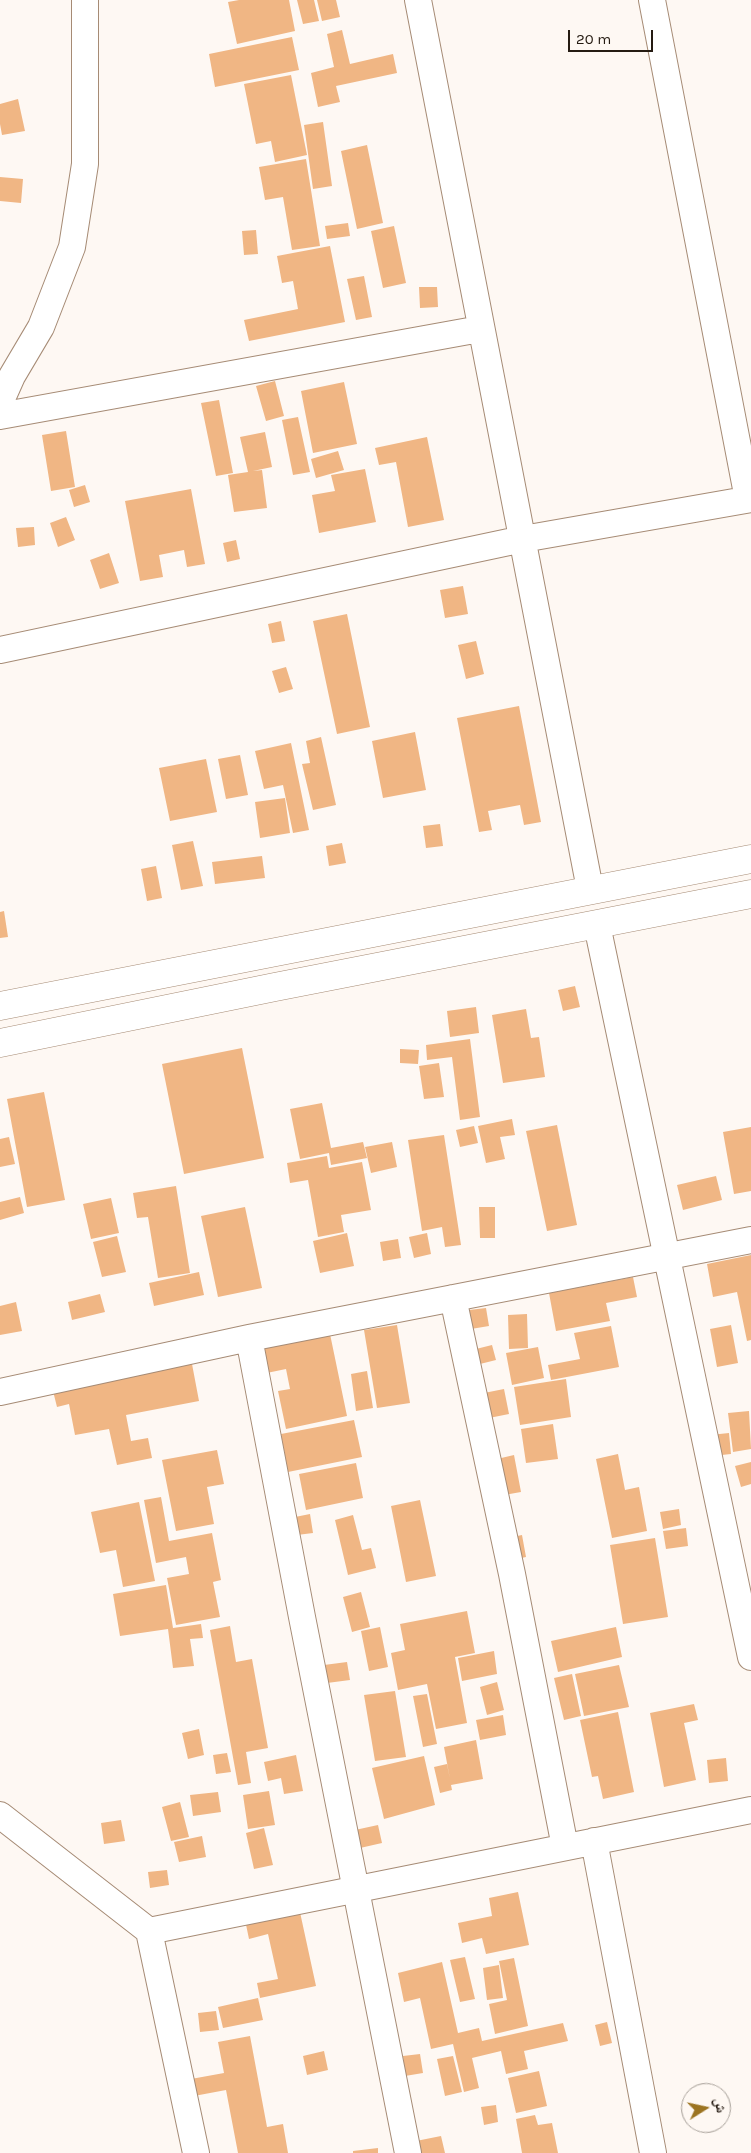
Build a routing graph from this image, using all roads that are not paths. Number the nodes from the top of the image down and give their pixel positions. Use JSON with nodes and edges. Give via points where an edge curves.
{"nodes":[{"id":1,"x":85,"y":0,"type":"edge"},
{"id":2,"x":418,"y":0,"type":"edge"},
{"id":3,"x":652,"y":0,"type":"edge"},
{"id":4,"x":480,"y":329,"type":"junction"},
{"id":5,"x":0,"y":403,"type":"edge"},
{"id":6,"x":0,"y":416,"type":"edge"},
{"id":7,"x":749,"y":499,"type":"edge"},
{"id":8,"x":523,"y":539,"type":"junction"},
{"id":9,"x":0,"y":650,"type":"edge"},
{"id":10,"x":751,"y":859,"type":"edge"},
{"id":11,"x":590,"y":889,"type":"junction"},
{"id":12,"x":751,"y":894,"type":"edge"},
{"id":13,"x":597,"y":924,"type":"junction"},
{"id":14,"x":0,"y":1006,"type":"edge"},
{"id":15,"x":0,"y":1044,"type":"edge"},
{"id":16,"x":751,"y":1240,"type":"edge"},
{"id":17,"x":668,"y":1257,"type":"junction"},
{"id":18,"x":453,"y":1298,"type":"junction"},
{"id":19,"x":249,"y":1338,"type":"junction"},
{"id":20,"x":0,"y":1392,"type":"edge"},
{"id":21,"x":751,"y":1656,"type":"edge"},
{"id":22,"x":751,"y":1810,"type":"edge"},
{"id":23,"x":0,"y":1815,"type":"edge"},
{"id":24,"x":594,"y":1841,"type":"junction"},
{"id":25,"x":565,"y":1847,"type":"junction"},
{"id":26,"x":356,"y":1889,"type":"junction"},
{"id":27,"x":150,"y":1931,"type":"junction"},
{"id":28,"x":196,"y":2153,"type":"edge"},
{"id":29,"x":408,"y":2153,"type":"edge"},
{"id":30,"x":653,"y":2153,"type":"edge"}],
"edges":[{"from":1,"to":5,"type":"street","via":[[85,164],[72,247],[41,327]]},
{"from":2,"to":4,"type":"street"},
{"from":3,"to":7,"type":"street"},
{"from":4,"to":6,"type":"street"},
{"from":4,"to":8,"type":"street"},
{"from":7,"to":8,"type":"street"},
{"from":8,"to":9,"type":"street"},
{"from":8,"to":11,"type":"street"},
{"from":10,"to":11,"type":"main road"},
{"from":11,"to":14,"type":"main road"},
{"from":12,"to":13,"type":"main road"},
{"from":13,"to":15,"type":"main road"},
{"from":13,"to":17,"type":"street"},
{"from":16,"to":17,"type":"street"},
{"from":17,"to":18,"type":"street"},
{"from":17,"to":21,"type":"street"},
{"from":18,"to":19,"type":"street"},
{"from":18,"to":25,"type":"street","via":[[514,1584]]},
{"from":19,"to":20,"type":"street"},
{"from":19,"to":26,"type":"street"},
{"from":22,"to":24,"type":"street"},
{"from":23,"to":27,"type":"street"},
{"from":24,"to":25,"type":"street"},
{"from":24,"to":30,"type":"street"},
{"from":25,"to":26,"type":"street"},
{"from":26,"to":27,"type":"street"},
{"from":26,"to":29,"type":"street"},
{"from":27,"to":28,"type":"street"}]}
